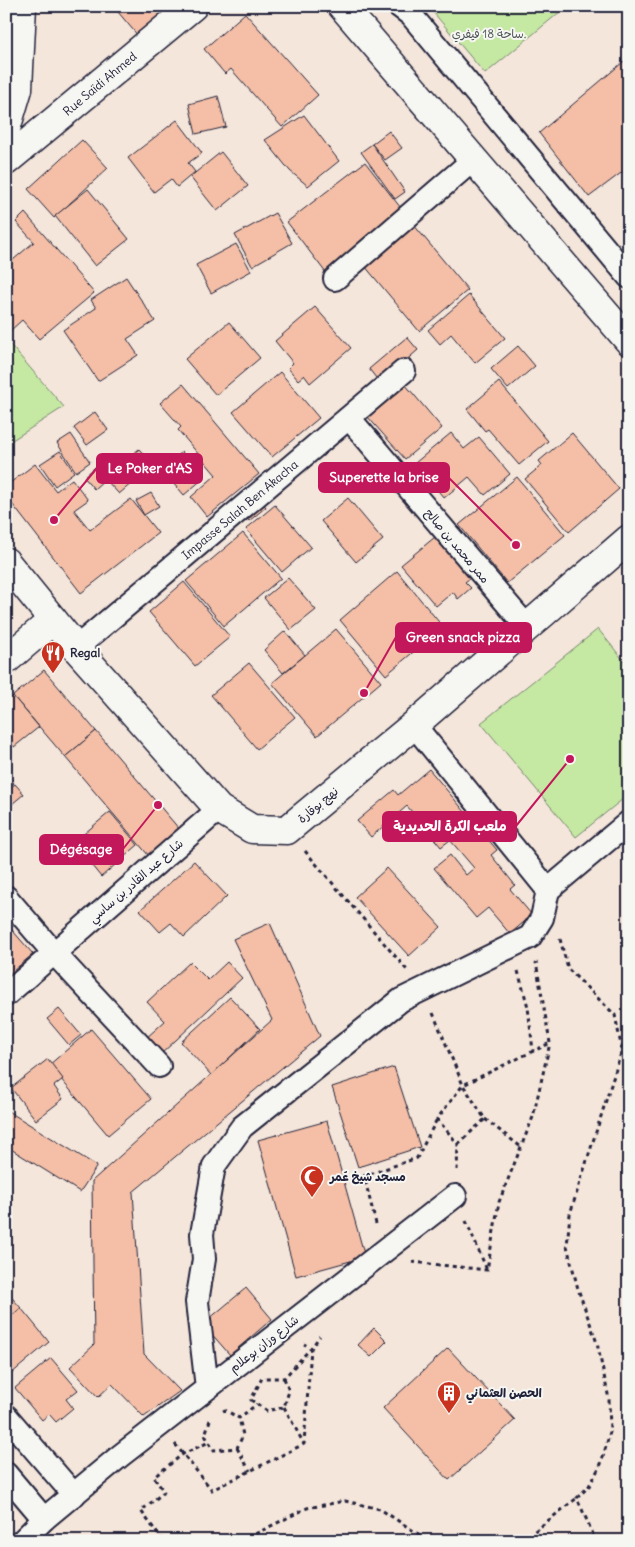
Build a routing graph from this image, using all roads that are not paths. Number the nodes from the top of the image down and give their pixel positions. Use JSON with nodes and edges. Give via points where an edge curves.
{"nodes":[{"id":1,"x":22,"y":6,"type":"edge"},
{"id":2,"x":193,"y":6,"type":"edge"},
{"id":3,"x":342,"y":6,"type":"edge"},
{"id":4,"x":399,"y":6,"type":"edge"},
{"id":5,"x":6,"y":129,"type":"edge"},
{"id":6,"x":473,"y":160,"type":"junction"},
{"id":7,"x":6,"y":161,"type":"edge"},
{"id":8,"x":629,"y":277,"type":"edge"},
{"id":9,"x":336,"y":279,"type":"dead end"},
{"id":10,"x":629,"y":340,"type":"edge"},
{"id":11,"x":404,"y":371,"type":"dead end"},
{"id":12,"x":349,"y":418,"type":"junction"},
{"id":13,"x":629,"y":539,"type":"edge"},
{"id":14,"x":6,"y":562,"type":"edge"},
{"id":15,"x":53,"y":620,"type":"junction"},
{"id":16,"x":527,"y":627,"type":"junction"},
{"id":17,"x":76,"y":648,"type":"junction"},
{"id":18,"x":6,"y":660,"type":"edge"},
{"id":19,"x":414,"y":725,"type":"junction"},
{"id":20,"x":219,"y":810,"type":"junction"},
{"id":21,"x":629,"y":822,"type":"edge"},
{"id":22,"x":548,"y":890,"type":"junction"},
{"id":23,"x":6,"y":896,"type":"edge"},
{"id":24,"x":54,"y":953,"type":"junction"},
{"id":25,"x":6,"y":995,"type":"edge"},
{"id":26,"x":159,"y":1066,"type":"dead end"},
{"id":27,"x":455,"y":1196,"type":"road end"},
{"id":28,"x":207,"y":1388,"type":"junction"},
{"id":29,"x":6,"y":1416,"type":"edge"},
{"id":30,"x":6,"y":1474,"type":"edge"},
{"id":31,"x":74,"y":1495,"type":"junction"},
{"id":32,"x":44,"y":1519,"type":"junction"},
{"id":33,"x":22,"y":1541,"type":"edge"}],
"edges":[{"from":1,"to":5,"type":"main road","via":[[18,89]]},
{"from":2,"to":7,"type":"main road","name":"Rue Saïdi Ahmed"},
{"from":3,"to":6,"type":"main road"},
{"from":4,"to":8,"type":"street","via":[[411,15]]},
{"from":6,"to":9,"type":"street"},
{"from":6,"to":10,"type":"main road"},
{"from":11,"to":12,"type":"street","name":"Impasse Salah Ben Akacha"},
{"from":12,"to":16,"type":"street","name":"ممر محمد بن صالح"},
{"from":12,"to":17,"type":"street","name":"Impasse Salah Ben Akacha"},
{"from":13,"to":16,"type":"main road","name":"نهج بوقارة"},
{"from":14,"to":15,"type":"main road","name":"نهج بوقارة"},
{"from":15,"to":17,"type":"main road","name":"نهج بوقارة"},
{"from":15,"to":18,"type":"main road"},
{"from":16,"to":19,"type":"main road","name":"نهج بوقارة"},
{"from":17,"to":20,"type":"main road","name":"نهج بوقارة"},
{"from":19,"to":20,"type":"main road","name":"نهج بوقارة","via":[[287,830],[252,829]]},
{"from":19,"to":22,"type":"street"},
{"from":20,"to":24,"type":"street","name":"شارع عبد القادر بن ساسي"},
{"from":21,"to":22,"type":"street"},
{"from":22,"to":28,"type":"street","via":[[542,918],[530,937],[401,1000],[242,1127],[214,1166],[202,1234],[204,1259],[197,1302]]},
{"from":23,"to":24,"type":"street"},
{"from":24,"to":25,"type":"street","name":"شارع عبد القادر بن ساسي"},
{"from":24,"to":26,"type":"street"},
{"from":27,"to":28,"type":"street","name":"شارع وزان بوعلام"},
{"from":28,"to":31,"type":"street","name":"شارع وزان بوعلام"},
{"from":29,"to":31,"type":"street"},
{"from":30,"to":32,"type":"street"},
{"from":31,"to":32,"type":"street","name":"شارع وزان بوعلام"},
{"from":32,"to":33,"type":"street","name":"شارع وزان بوعلام"}]}
